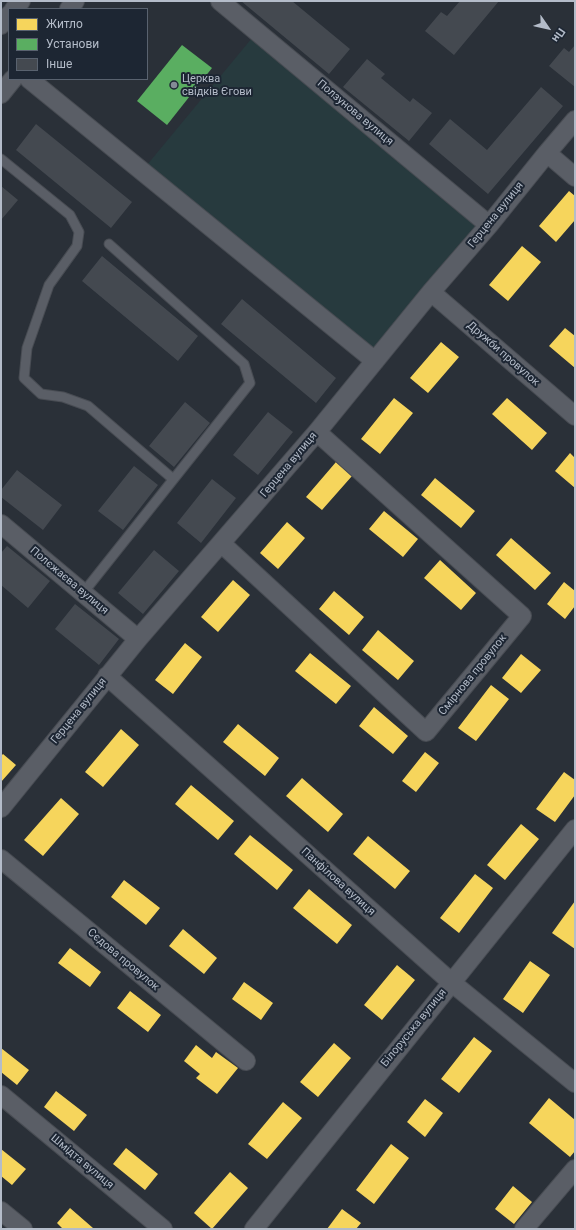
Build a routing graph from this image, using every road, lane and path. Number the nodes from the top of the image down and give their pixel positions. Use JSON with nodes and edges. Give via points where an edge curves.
{"nodes":[{"id":1,"x":220,"y":1,"type":"edge"},
{"id":2,"x":8,"y":16,"type":"edge"},
{"id":3,"x":1,"y":25,"type":"edge"},
{"id":4,"x":12,"y":80,"type":"edge"},
{"id":5,"x":30,"y":80,"type":"edge"},
{"id":6,"x":1,"y":94,"type":"edge"},
{"id":7,"x":575,"y":120,"type":"edge"},
{"id":8,"x":547,"y":153,"type":"junction"},
{"id":9,"x":1,"y":159,"type":"edge"},
{"id":10,"x":575,"y":177,"type":"edge"},
{"id":11,"x":489,"y":225,"type":"junction"},
{"id":12,"x":109,"y":244,"type":"dead end"},
{"id":13,"x":432,"y":292,"type":"junction"},
{"id":14,"x":375,"y":361,"type":"junction"},
{"id":15,"x":575,"y":416,"type":"edge"},
{"id":16,"x":317,"y":432,"type":"junction"},
{"id":17,"x":173,"y":479,"type":"junction"},
{"id":18,"x":1,"y":524,"type":"edge"},
{"id":19,"x":221,"y":544,"type":"junction"},
{"id":20,"x":83,"y":593,"type":"junction"},
{"id":21,"x":138,"y":638,"type":"junction"},
{"id":22,"x":107,"y":676,"type":"junction"},
{"id":23,"x":1,"y":808,"type":"edge"},
{"id":24,"x":574,"y":831,"type":"edge"},
{"id":25,"x":1,"y":860,"type":"edge"},
{"id":26,"x":451,"y":982,"type":"junction"},
{"id":27,"x":246,"y":1061,"type":"dead end"},
{"id":28,"x":575,"y":1083,"type":"edge"},
{"id":29,"x":1,"y":1096,"type":"edge"},
{"id":30,"x":575,"y":1169,"type":"edge"},
{"id":31,"x":1,"y":1211,"type":"edge"},
{"id":32,"x":23,"y":1229,"type":"edge"},
{"id":33,"x":163,"y":1229,"type":"edge"},
{"id":34,"x":254,"y":1229,"type":"edge"},
{"id":35,"x":524,"y":1229,"type":"edge"}],
"edges":[{"from":1,"to":11,"type":"street","name":"Ползунова вулиця"},
{"from":2,"to":3,"type":"street"},
{"from":4,"to":6,"type":"street"},
{"from":5,"to":14,"type":"street"},
{"from":7,"to":8,"type":"street","name":"Герцена вулиця"},
{"from":8,"to":10,"type":"street"},
{"from":8,"to":11,"type":"street","name":"Герцена вулиця"},
{"from":9,"to":17,"type":"lane","via":[[70,215],[79,232],[77,246],[49,285],[27,348],[24,378],[41,394],[63,397],[88,406]]},
{"from":11,"to":13,"type":"street","name":"Герцена вулиця"},
{"from":12,"to":17,"type":"lane","via":[[244,364],[250,383]]},
{"from":13,"to":14,"type":"street","name":"Герцена вулиця"},
{"from":13,"to":15,"type":"street","name":"Дружби провулок"},
{"from":14,"to":16,"type":"street","name":"Герцена вулиця"},
{"from":16,"to":19,"type":"street","name":"Герцена вулиця"},
{"from":16,"to":19,"type":"street","name":"Смірнова провулок","via":[[522,616],[426,732]]},
{"from":17,"to":20,"type":"lane"},
{"from":18,"to":20,"type":"street","name":"Полєжаєва вулиця"},
{"from":19,"to":21,"type":"street","name":"Герцена вулиця"},
{"from":20,"to":21,"type":"street","name":"Полєжаєва вулиця"},
{"from":21,"to":22,"type":"street","name":"Герцена вулиця"},
{"from":22,"to":23,"type":"street","name":"Герцена вулиця"},
{"from":22,"to":26,"type":"street","name":"Панфілова вулиця"},
{"from":24,"to":26,"type":"street","name":"Білоруська вулиця"},
{"from":25,"to":27,"type":"street","name":"Сєдова провулок"},
{"from":26,"to":28,"type":"street","name":"Панфілова вулиця"},
{"from":26,"to":34,"type":"street","name":"Білоруська вулиця"},
{"from":29,"to":33,"type":"street","name":"Шмідта вулиця"},
{"from":30,"to":35,"type":"street"},
{"from":31,"to":32,"type":"street"}]}
